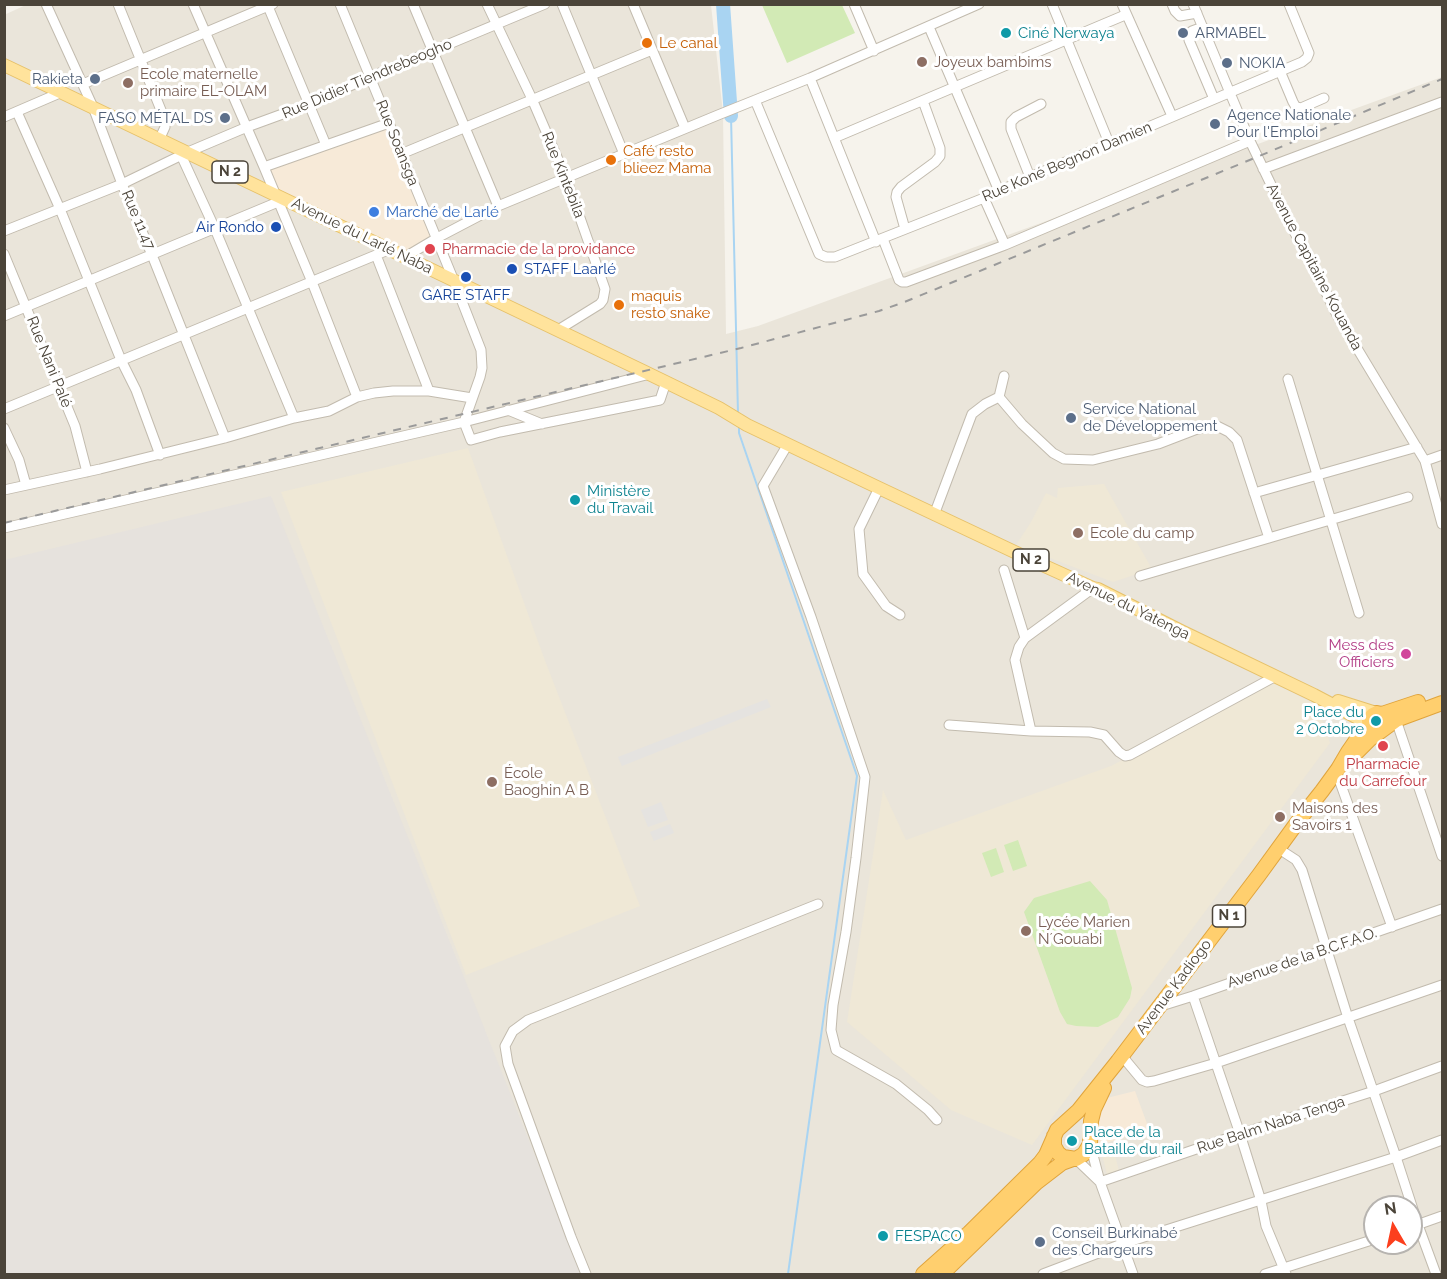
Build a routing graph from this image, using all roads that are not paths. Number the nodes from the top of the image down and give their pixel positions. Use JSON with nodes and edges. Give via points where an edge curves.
{"nodes":[{"id":1,"x":46,"y":4,"type":"edge"},
{"id":2,"x":118,"y":4,"type":"edge"},
{"id":3,"x":193,"y":4,"type":"edge"},
{"id":4,"x":340,"y":4,"type":"edge"},
{"id":5,"x":413,"y":4,"type":"edge"},
{"id":6,"x":488,"y":4,"type":"edge"},
{"id":7,"x":545,"y":4,"type":"edge"},
{"id":8,"x":562,"y":4,"type":"edge"},
{"id":9,"x":633,"y":4,"type":"edge"},
{"id":10,"x":854,"y":4,"type":"edge"},
{"id":11,"x":979,"y":4,"type":"edge"},
{"id":12,"x":1052,"y":4,"type":"edge"},
{"id":13,"x":1122,"y":4,"type":"edge"},
{"id":14,"x":1172,"y":4,"type":"edge"},
{"id":15,"x":1288,"y":4,"type":"edge"},
{"id":16,"x":269,"y":5,"type":"edge"},
{"id":17,"x":1195,"y":9,"type":"edge"},
{"id":18,"x":1125,"y":15,"type":"junction"},
{"id":19,"x":496,"y":25,"type":"junction"},
{"id":20,"x":928,"y":27,"type":"junction"},
{"id":21,"x":1203,"y":27,"type":"junction"},
{"id":22,"x":204,"y":32,"type":"junction"},
{"id":23,"x":1067,"y":39,"type":"junction"},
{"id":24,"x":652,"y":50,"type":"junction"},
{"id":25,"x":433,"y":51,"type":"junction"},
{"id":26,"x":873,"y":51,"type":"junction"},
{"id":27,"x":142,"y":60,"type":"junction"},
{"id":28,"x":4,"y":65,"type":"edge"},
{"id":29,"x":1280,"y":71,"type":"junction"},
{"id":30,"x":591,"y":76,"type":"junction"},
{"id":31,"x":370,"y":77,"type":"junction"},
{"id":32,"x":810,"y":78,"type":"junction"},
{"id":33,"x":83,"y":84,"type":"junction"},
{"id":34,"x":955,"y":87,"type":"junction"},
{"id":35,"x":62,"y":92,"type":"junction"},
{"id":36,"x":1231,"y":92,"type":"junction"},
{"id":37,"x":1324,"y":98,"type":"dead end"},
{"id":38,"x":532,"y":99,"type":"junction"},
{"id":39,"x":1214,"y":99,"type":"junction"},
{"id":40,"x":755,"y":100,"type":"junction"},
{"id":41,"x":924,"y":101,"type":"junction"},
{"id":42,"x":1443,"y":102,"type":"edge"},
{"id":43,"x":310,"y":104,"type":"junction"},
{"id":44,"x":1041,"y":104,"type":"dead end"},
{"id":45,"x":93,"y":107,"type":"junction"},
{"id":46,"x":17,"y":112,"type":"junction"},
{"id":47,"x":1172,"y":116,"type":"junction"},
{"id":48,"x":4,"y":117,"type":"edge"},
{"id":49,"x":388,"y":123,"type":"junction"},
{"id":50,"x":247,"y":127,"type":"junction"},
{"id":51,"x":464,"y":127,"type":"junction"},
{"id":52,"x":685,"y":128,"type":"junction"},
{"id":53,"x":160,"y":138,"type":"junction"},
{"id":54,"x":834,"y":138,"type":"junction"},
{"id":55,"x":1250,"y":141,"type":"junction"},
{"id":56,"x":1109,"y":143,"type":"junction"},
{"id":57,"x":326,"y":145,"type":"junction"},
{"id":58,"x":184,"y":154,"type":"junction"},
{"id":59,"x":401,"y":154,"type":"junction"},
{"id":60,"x":624,"y":154,"type":"junction"},
{"id":61,"x":264,"y":167,"type":"junction"},
{"id":62,"x":1263,"y":169,"type":"junction"},
{"id":63,"x":1030,"y":177,"type":"junction"},
{"id":64,"x":566,"y":178,"type":"junction"},
{"id":65,"x":122,"y":184,"type":"junction"},
{"id":66,"x":999,"y":191,"type":"junction"},
{"id":67,"x":276,"y":198,"type":"junction"},
{"id":68,"x":984,"y":198,"type":"junction"},
{"id":69,"x":498,"y":206,"type":"junction"},
{"id":70,"x":60,"y":209,"type":"junction"},
{"id":71,"x":215,"y":229,"type":"junction"},
{"id":72,"x":905,"y":230,"type":"junction"},
{"id":73,"x":4,"y":231,"type":"edge"},
{"id":74,"x":437,"y":238,"type":"junction"},
{"id":75,"x":879,"y":240,"type":"junction"},
{"id":76,"x":1005,"y":245,"type":"junction"},
{"id":77,"x":388,"y":250,"type":"junction"},
{"id":78,"x":4,"y":254,"type":"edge"},
{"id":79,"x":152,"y":255,"type":"junction"},
{"id":80,"x":376,"y":255,"type":"junction"},
{"id":81,"x":405,"y":257,"type":"junction"},
{"id":82,"x":90,"y":280,"type":"junction"},
{"id":83,"x":454,"y":281,"type":"junction"},
{"id":84,"x":312,"y":282,"type":"junction"},
{"id":85,"x":26,"y":307,"type":"junction"},
{"id":86,"x":249,"y":309,"type":"junction"},
{"id":87,"x":4,"y":316,"type":"edge"},
{"id":88,"x":558,"y":330,"type":"junction"},
{"id":89,"x":183,"y":334,"type":"junction"},
{"id":90,"x":122,"y":360,"type":"junction"},
{"id":91,"x":650,"y":374,"type":"junction"},
{"id":92,"x":1004,"y":376,"type":"dead end"},
{"id":93,"x":1288,"y":379,"type":"dead end"},
{"id":94,"x":666,"y":382,"type":"junction"},
{"id":95,"x":58,"y":387,"type":"junction"},
{"id":96,"x":429,"y":391,"type":"junction"},
{"id":97,"x":999,"y":397,"type":"junction"},
{"id":98,"x":357,"y":398,"type":"junction"},
{"id":99,"x":472,"y":398,"type":"junction"},
{"id":100,"x":4,"y":409,"type":"edge"},
{"id":101,"x":508,"y":410,"type":"junction"},
{"id":102,"x":294,"y":418,"type":"junction"},
{"id":103,"x":464,"y":422,"type":"junction"},
{"id":104,"x":543,"y":424,"type":"junction"},
{"id":105,"x":747,"y":425,"type":"joint"},
{"id":106,"x":4,"y":428,"type":"edge"},
{"id":107,"x":225,"y":438,"type":"junction"},
{"id":108,"x":788,"y":444,"type":"junction"},
{"id":109,"x":1417,"y":447,"type":"junction"},
{"id":110,"x":160,"y":455,"type":"junction"},
{"id":111,"x":1443,"y":455,"type":"edge"},
{"id":112,"x":1425,"y":461,"type":"junction"},
{"id":113,"x":87,"y":472,"type":"junction"},
{"id":114,"x":1317,"y":475,"type":"junction"},
{"id":115,"x":26,"y":485,"type":"junction"},
{"id":116,"x":879,"y":488,"type":"junction"},
{"id":117,"x":4,"y":490,"type":"edge"},
{"id":118,"x":1254,"y":493,"type":"junction"},
{"id":119,"x":1408,"y":497,"type":"dead end"},
{"id":120,"x":934,"y":515,"type":"junction"},
{"id":121,"x":1330,"y":520,"type":"junction"},
{"id":122,"x":1443,"y":524,"type":"edge"},
{"id":123,"x":4,"y":528,"type":"edge"},
{"id":124,"x":1269,"y":538,"type":"junction"},
{"id":125,"x":1004,"y":570,"type":"dead end"},
{"id":126,"x":1140,"y":576,"type":"dead end"},
{"id":127,"x":1093,"y":588,"type":"junction"},
{"id":128,"x":1359,"y":614,"type":"dead end"},
{"id":129,"x":900,"y":615,"type":"dead end"},
{"id":130,"x":1025,"y":638,"type":"junction"},
{"id":131,"x":1276,"y":676,"type":"junction"},
{"id":132,"x":1443,"y":694,"type":"edge"},
{"id":133,"x":1443,"y":703,"type":"edge"},
{"id":134,"x":1380,"y":722,"type":"junction"},
{"id":135,"x":949,"y":724,"type":"dead end"},
{"id":136,"x":1032,"y":731,"type":"junction"},
{"id":137,"x":1337,"y":770,"type":"junction"},
{"id":138,"x":1279,"y":849,"type":"junction"},
{"id":139,"x":1443,"y":856,"type":"edge"},
{"id":140,"x":818,"y":903,"type":"dead end"},
{"id":141,"x":1443,"y":909,"type":"edge"},
{"id":142,"x":1392,"y":927,"type":"junction"},
{"id":143,"x":1327,"y":950,"type":"junction"},
{"id":144,"x":1443,"y":985,"type":"edge"},
{"id":145,"x":1193,"y":996,"type":"junction"},
{"id":146,"x":1161,"y":1006,"type":"junction"},
{"id":147,"x":1348,"y":1018,"type":"junction"},
{"id":148,"x":1120,"y":1059,"type":"junction"},
{"id":149,"x":1216,"y":1063,"type":"junction"},
{"id":150,"x":1443,"y":1066,"type":"edge"},
{"id":151,"x":1374,"y":1091,"type":"junction"},
{"id":152,"x":937,"y":1120,"type":"dead end"},
{"id":153,"x":1065,"y":1124,"type":"junction"},
{"id":154,"x":1240,"y":1134,"type":"junction"},
{"id":155,"x":1054,"y":1136,"type":"junction"},
{"id":156,"x":1443,"y":1140,"type":"edge"},
{"id":157,"x":1090,"y":1141,"type":"junction"},
{"id":158,"x":1396,"y":1157,"type":"junction"},
{"id":159,"x":1074,"y":1159,"type":"junction"},
{"id":160,"x":1100,"y":1182,"type":"junction"},
{"id":161,"x":1406,"y":1195,"type":"edge"},
{"id":162,"x":1261,"y":1201,"type":"junction"},
{"id":163,"x":1443,"y":1216,"type":"edge"},
{"id":164,"x":1423,"y":1223,"type":"edge"},
{"id":165,"x":1363,"y":1243,"type":"edge"},
{"id":166,"x":1122,"y":1244,"type":"junction"},
{"id":167,"x":1423,"y":1246,"type":"edge"},
{"id":168,"x":1285,"y":1271,"type":"edge"},
{"id":169,"x":925,"y":1274,"type":"edge"},
{"id":170,"x":586,"y":1275,"type":"edge"},
{"id":171,"x":942,"y":1275,"type":"edge"},
{"id":172,"x":1043,"y":1275,"type":"edge"},
{"id":173,"x":1133,"y":1275,"type":"edge"},
{"id":174,"x":1265,"y":1275,"type":"edge"},
{"id":175,"x":1436,"y":1275,"type":"edge"}],
"edges":[{"from":1,"to":33,"type":"street","name":"Rue 11.47"},
{"from":2,"to":27,"type":"street"},
{"from":3,"to":22,"type":"street"},
{"from":4,"to":31,"type":"street","name":"Rue Soansga"},
{"from":5,"to":25,"type":"street"},
{"from":6,"to":19,"type":"street","name":"Rue Kintebila"},
{"from":7,"to":19,"type":"street","name":"Rue Didier Tiendrebeogho"},
{"from":8,"to":30,"type":"street"},
{"from":9,"to":24,"type":"street"},
{"from":10,"to":26,"type":"street"},
{"from":11,"to":20,"type":"street"},
{"from":12,"to":23,"type":"street"},
{"from":13,"to":18,"type":"street"},
{"from":14,"to":17,"type":"street","via":[[1180,16]]},
{"from":15,"to":29,"type":"street","name":"Rue Koné Begnon Damien","via":[[1309,53],[1302,62]]},
{"from":16,"to":22,"type":"street"},
{"from":16,"to":43,"type":"street"},
{"from":17,"to":21,"type":"street","name":"Avenue Capitaine Kouanda"},
{"from":18,"to":23,"type":"street"},
{"from":18,"to":47,"type":"street"},
{"from":19,"to":25,"type":"street","name":"Rue Didier Tiendrebeogho"},
{"from":19,"to":38,"type":"street","name":"Rue Kintebila"},
{"from":20,"to":26,"type":"street"},
{"from":20,"to":34,"type":"street"},
{"from":21,"to":36,"type":"street","name":"Avenue Capitaine Kouanda"},
{"from":21,"to":39,"type":"street","via":[[1192,31],[1189,40]]},
{"from":22,"to":27,"type":"street"},
{"from":22,"to":50,"type":"street"},
{"from":23,"to":34,"type":"street"},
{"from":23,"to":56,"type":"street"},
{"from":24,"to":30,"type":"street"},
{"from":24,"to":52,"type":"street"},
{"from":25,"to":31,"type":"street","name":"Rue Didier Tiendrebeogho"},
{"from":25,"to":51,"type":"street"},
{"from":26,"to":32,"type":"street"},
{"from":27,"to":33,"type":"street"},
{"from":27,"to":53,"type":"street","via":[[165,120]]},
{"from":28,"to":35,"type":"main road","name":"Avenue du Larlé Naba","number":"N 2"},
{"from":29,"to":36,"type":"street","name":"Rue Koné Begnon Damien"},
{"from":29,"to":37,"type":"street","via":[[1296,107]]},
{"from":30,"to":38,"type":"street"},
{"from":30,"to":60,"type":"street"},
{"from":31,"to":43,"type":"street","name":"Rue Didier Tiendrebeogho"},
{"from":31,"to":49,"type":"street","name":"Rue Soansga"},
{"from":32,"to":40,"type":"street"},
{"from":32,"to":54,"type":"street"},
{"from":33,"to":45,"type":"street","name":"Rue 11.47"},
{"from":34,"to":41,"type":"street"},
{"from":34,"to":66,"type":"street"},
{"from":35,"to":45,"type":"main road","name":"Avenue du Larlé Naba","number":"N 2"},
{"from":35,"to":46,"type":"street"},
{"from":36,"to":39,"type":"street","name":"Rue Koné Begnon Damien"},
{"from":36,"to":55,"type":"street","name":"Avenue Capitaine Kouanda"},
{"from":38,"to":51,"type":"street"},
{"from":38,"to":64,"type":"street","name":"Rue Kintebila"},
{"from":39,"to":47,"type":"street","name":"Rue Koné Begnon Damien"},
{"from":40,"to":52,"type":"street"},
{"from":40,"to":75,"type":"street","name":"Rue Koné Begnon Damien","via":[[819,254],[835,257]]},
{"from":41,"to":54,"type":"street"},
{"from":41,"to":72,"type":"street","via":[[940,156],[897,192]]},
{"from":42,"to":62,"type":"street"},
{"from":43,"to":50,"type":"street","name":"Rue Didier Tiendrebeogho"},
{"from":43,"to":57,"type":"street"},
{"from":44,"to":63,"type":"street","via":[[1011,122]]},
{"from":45,"to":53,"type":"main road","name":"Avenue du Larlé Naba","number":"N 2"},
{"from":45,"to":65,"type":"street","name":"Rue 11.47"},
{"from":46,"to":48,"type":"street"},
{"from":46,"to":70,"type":"street"},
{"from":47,"to":56,"type":"street","name":"Rue Koné Begnon Damien"},
{"from":49,"to":57,"type":"street"},
{"from":49,"to":59,"type":"street","name":"Rue Soansga"},
{"from":50,"to":58,"type":"street","name":"Rue Didier Tiendrebeogho"},
{"from":50,"to":61,"type":"street"},
{"from":51,"to":59,"type":"street"},
{"from":51,"to":69,"type":"street"},
{"from":52,"to":60,"type":"street"},
{"from":53,"to":58,"type":"main road","name":"Avenue du Larlé Naba","number":"N 2"},
{"from":54,"to":75,"type":"street"},
{"from":55,"to":62,"type":"street","name":"Avenue Capitaine Kouanda"},
{"from":55,"to":76,"type":"street"},
{"from":56,"to":63,"type":"street","name":"Rue Koné Begnon Damien"},
{"from":57,"to":61,"type":"street"},
{"from":58,"to":65,"type":"street","name":"Rue Didier Tiendrebeogho"},
{"from":58,"to":67,"type":"main road","name":"Avenue du Larlé Naba","number":"N 2"},
{"from":58,"to":71,"type":"street"},
{"from":59,"to":74,"type":"street","name":"Rue Soansga"},
{"from":60,"to":64,"type":"street"},
{"from":61,"to":67,"type":"street"},
{"from":62,"to":109,"type":"street","name":"Avenue Capitaine Kouanda","via":[[1337,315]]},
{"from":63,"to":66,"type":"street","name":"Rue Koné Begnon Damien"},
{"from":64,"to":69,"type":"street"},
{"from":64,"to":88,"type":"street","name":"Rue Kintebila","via":[[605,295],[600,304]]},
{"from":65,"to":70,"type":"street","name":"Rue Didier Tiendrebeogho"},
{"from":65,"to":79,"type":"street","name":"Rue 11.47"},
{"from":66,"to":68,"type":"street","name":"Rue Koné Begnon Damien"},
{"from":67,"to":71,"type":"street"},
{"from":67,"to":77,"type":"main road","name":"Avenue du Larlé Naba","number":"N 2"},
{"from":67,"to":84,"type":"street"},
{"from":68,"to":72,"type":"street","name":"Rue Koné Begnon Damien"},
{"from":68,"to":76,"type":"street"},
{"from":69,"to":74,"type":"street"},
{"from":70,"to":73,"type":"street","name":"Rue Didier Tiendrebeogho"},
{"from":70,"to":82,"type":"street"},
{"from":71,"to":79,"type":"street"},
{"from":71,"to":86,"type":"street"},
{"from":72,"to":75,"type":"street","name":"Rue Koné Begnon Damien"},
{"from":74,"to":81,"type":"street"},
{"from":74,"to":83,"type":"street","name":"Rue Soansga"},
{"from":75,"to":76,"type":"street","via":[[899,280],[904,282]]},
{"from":77,"to":80,"type":"street"},
{"from":77,"to":81,"type":"main road","name":"Avenue du Larlé Naba","number":"N 2"},
{"from":78,"to":85,"type":"street","name":"Rue Nani Palé"},
{"from":79,"to":82,"type":"street"},
{"from":79,"to":89,"type":"street","name":"Rue 11.47"},
{"from":80,"to":84,"type":"street"},
{"from":80,"to":96,"type":"street"},
{"from":81,"to":83,"type":"main road","name":"Avenue du Larlé Naba","number":"N 2"},
{"from":82,"to":85,"type":"street"},
{"from":82,"to":90,"type":"street"},
{"from":83,"to":88,"type":"main road","name":"Avenue du Larlé Naba","number":"N 2"},
{"from":83,"to":99,"type":"street","name":"Rue Soansga","via":[[481,350],[480,377]]},
{"from":84,"to":86,"type":"street"},
{"from":84,"to":98,"type":"street"},
{"from":85,"to":87,"type":"street"},
{"from":85,"to":95,"type":"street","name":"Rue Nani Palé"},
{"from":86,"to":89,"type":"street"},
{"from":86,"to":102,"type":"street"},
{"from":88,"to":91,"type":"main road","name":"Avenue du Larlé Naba","number":"N 2"},
{"from":89,"to":90,"type":"street"},
{"from":89,"to":107,"type":"street","name":"Rue 11.47"},
{"from":90,"to":95,"type":"street"},
{"from":90,"to":110,"type":"street"},
{"from":91,"to":94,"type":"main road","name":"Avenue du Larlé Naba","number":"N 2"},
{"from":91,"to":101,"type":"street"},
{"from":92,"to":97,"type":"street"},
{"from":93,"to":114,"type":"street"},
{"from":94,"to":104,"type":"street","via":[[660,400]]},
{"from":94,"to":105,"type":"main road","name":"Avenue du Larlé Naba","number":"N 2"},
{"from":95,"to":100,"type":"street"},
{"from":95,"to":113,"type":"street","name":"Rue Nani Palé","via":[[78,433]]},
{"from":96,"to":98,"type":"street","via":[[393,391]]},
{"from":96,"to":99,"type":"street"},
{"from":97,"to":118,"type":"street","via":[[1022,424],[1064,459],[1093,460],[1217,426],[1237,440]]},
{"from":97,"to":120,"type":"street","via":[[972,414]]},
{"from":98,"to":102,"type":"street","via":[[328,411]]},
{"from":99,"to":103,"type":"street","name":"Rue Soansga"},
{"from":101,"to":103,"type":"street"},
{"from":101,"to":104,"type":"street"},
{"from":102,"to":107,"type":"street"},
{"from":103,"to":104,"type":"street","via":[[471,440]]},
{"from":103,"to":123,"type":"street"},
{"from":105,"to":108,"type":"main road","name":"Avenue du Yatenga","number":"N 2"},
{"from":106,"to":115,"type":"street"},
{"from":107,"to":110,"type":"street"},
{"from":108,"to":116,"type":"main road","name":"Avenue du Yatenga","number":"N 2"},
{"from":108,"to":152,"type":"street","via":[[763,486],[865,777],[831,1030],[836,1050],[896,1084]]},
{"from":109,"to":112,"type":"street","name":"Avenue Capitaine Kouanda"},
{"from":109,"to":114,"type":"street"},
{"from":110,"to":113,"type":"street"},
{"from":111,"to":112,"type":"street"},
{"from":112,"to":122,"type":"street","name":"Avenue Capitaine Kouanda"},
{"from":113,"to":115,"type":"street"},
{"from":114,"to":118,"type":"street"},
{"from":114,"to":121,"type":"street"},
{"from":115,"to":117,"type":"street"},
{"from":116,"to":120,"type":"main road","name":"Avenue du Yatenga","number":"N 2"},
{"from":116,"to":129,"type":"street","via":[[859,529],[863,574],[886,606]]},
{"from":118,"to":124,"type":"street"},
{"from":119,"to":121,"type":"street"},
{"from":120,"to":127,"type":"main road","name":"Avenue du Yatenga","number":"N 2"},
{"from":121,"to":124,"type":"street"},
{"from":121,"to":128,"type":"street"},
{"from":124,"to":126,"type":"street"},
{"from":125,"to":130,"type":"street"},
{"from":127,"to":130,"type":"street"},
{"from":127,"to":131,"type":"main road","name":"Avenue du Yatenga","number":"N 2"},
{"from":130,"to":136,"type":"street","via":[[1015,660]]},
{"from":131,"to":134,"type":"main road","name":"Avenue du Yatenga","number":"N 2"},
{"from":131,"to":136,"type":"street","via":[[1130,755],[1119,752],[1104,735]]},
{"from":132,"to":134,"type":"highway"},
{"from":133,"to":134,"type":"highway"},
{"from":134,"to":137,"type":"highway","name":"Avenue Kadiogo","number":"N 1","via":[[1356,739]]},
{"from":134,"to":139,"type":"street"},
{"from":135,"to":136,"type":"street"},
{"from":137,"to":138,"type":"highway","name":"Avenue Kadiogo","number":"N 1"},
{"from":137,"to":142,"type":"street"},
{"from":138,"to":143,"type":"street","via":[[1296,860],[1302,870]]},
{"from":138,"to":146,"type":"highway","name":"Avenue Kadiogo","number":"N 1"},
{"from":140,"to":170,"type":"street","via":[[528,1020],[513,1031],[505,1046],[508,1064]]},
{"from":141,"to":142,"type":"street","name":"Avenue de la B.C.F.A.O."},
{"from":142,"to":143,"type":"street","name":"Avenue de la B.C.F.A.O."},
{"from":143,"to":145,"type":"street","name":"Avenue de la B.C.F.A.O."},
{"from":143,"to":147,"type":"street"},
{"from":144,"to":147,"type":"street"},
{"from":145,"to":146,"type":"street","name":"Avenue de la B.C.F.A.O."},
{"from":145,"to":149,"type":"street"},
{"from":146,"to":148,"type":"highway","name":"Avenue Kadiogo","number":"N 1"},
{"from":147,"to":149,"type":"street"},
{"from":147,"to":151,"type":"street"},
{"from":148,"to":149,"type":"street","via":[[1146,1082]]},
{"from":148,"to":153,"type":"highway","name":"Avenue Kadiogo","number":"N 1"},
{"from":148,"to":157,"type":"highway","name":"Avenue Kadiogo","number":"N 1","via":[[1094,1109]]},
{"from":149,"to":154,"type":"street"},
{"from":150,"to":151,"type":"street","name":"Rue Balm Naba Tenga"},
{"from":151,"to":154,"type":"street","name":"Rue Balm Naba Tenga"},
{"from":151,"to":158,"type":"street"},
{"from":153,"to":155,"type":"highway","number":"N 1"},
{"from":153,"to":157,"type":"highway","via":[[1081,1125]]},
{"from":154,"to":160,"type":"street","name":"Rue Balm Naba Tenga"},
{"from":154,"to":162,"type":"street"},
{"from":155,"to":159,"type":"highway","via":[[1058,1152]]},
{"from":155,"to":169,"type":"highway","number":"N 1","via":[[1046,1155],[1029,1175]]},
{"from":156,"to":158,"type":"street"},
{"from":157,"to":159,"type":"highway","via":[[1084,1154]]},
{"from":157,"to":160,"type":"street"},
{"from":158,"to":161,"type":"street"},
{"from":158,"to":162,"type":"street"},
{"from":159,"to":160,"type":"street"},
{"from":159,"to":171,"type":"highway","via":[[1062,1163],[1036,1183]]},
{"from":160,"to":166,"type":"street"},
{"from":162,"to":166,"type":"street"},
{"from":162,"to":168,"type":"street","via":[[1266,1226]]},
{"from":163,"to":164,"type":"street"},
{"from":165,"to":168,"type":"street"},
{"from":166,"to":172,"type":"street"},
{"from":166,"to":173,"type":"street"},
{"from":167,"to":175,"type":"street"},
{"from":168,"to":174,"type":"street"}]}
